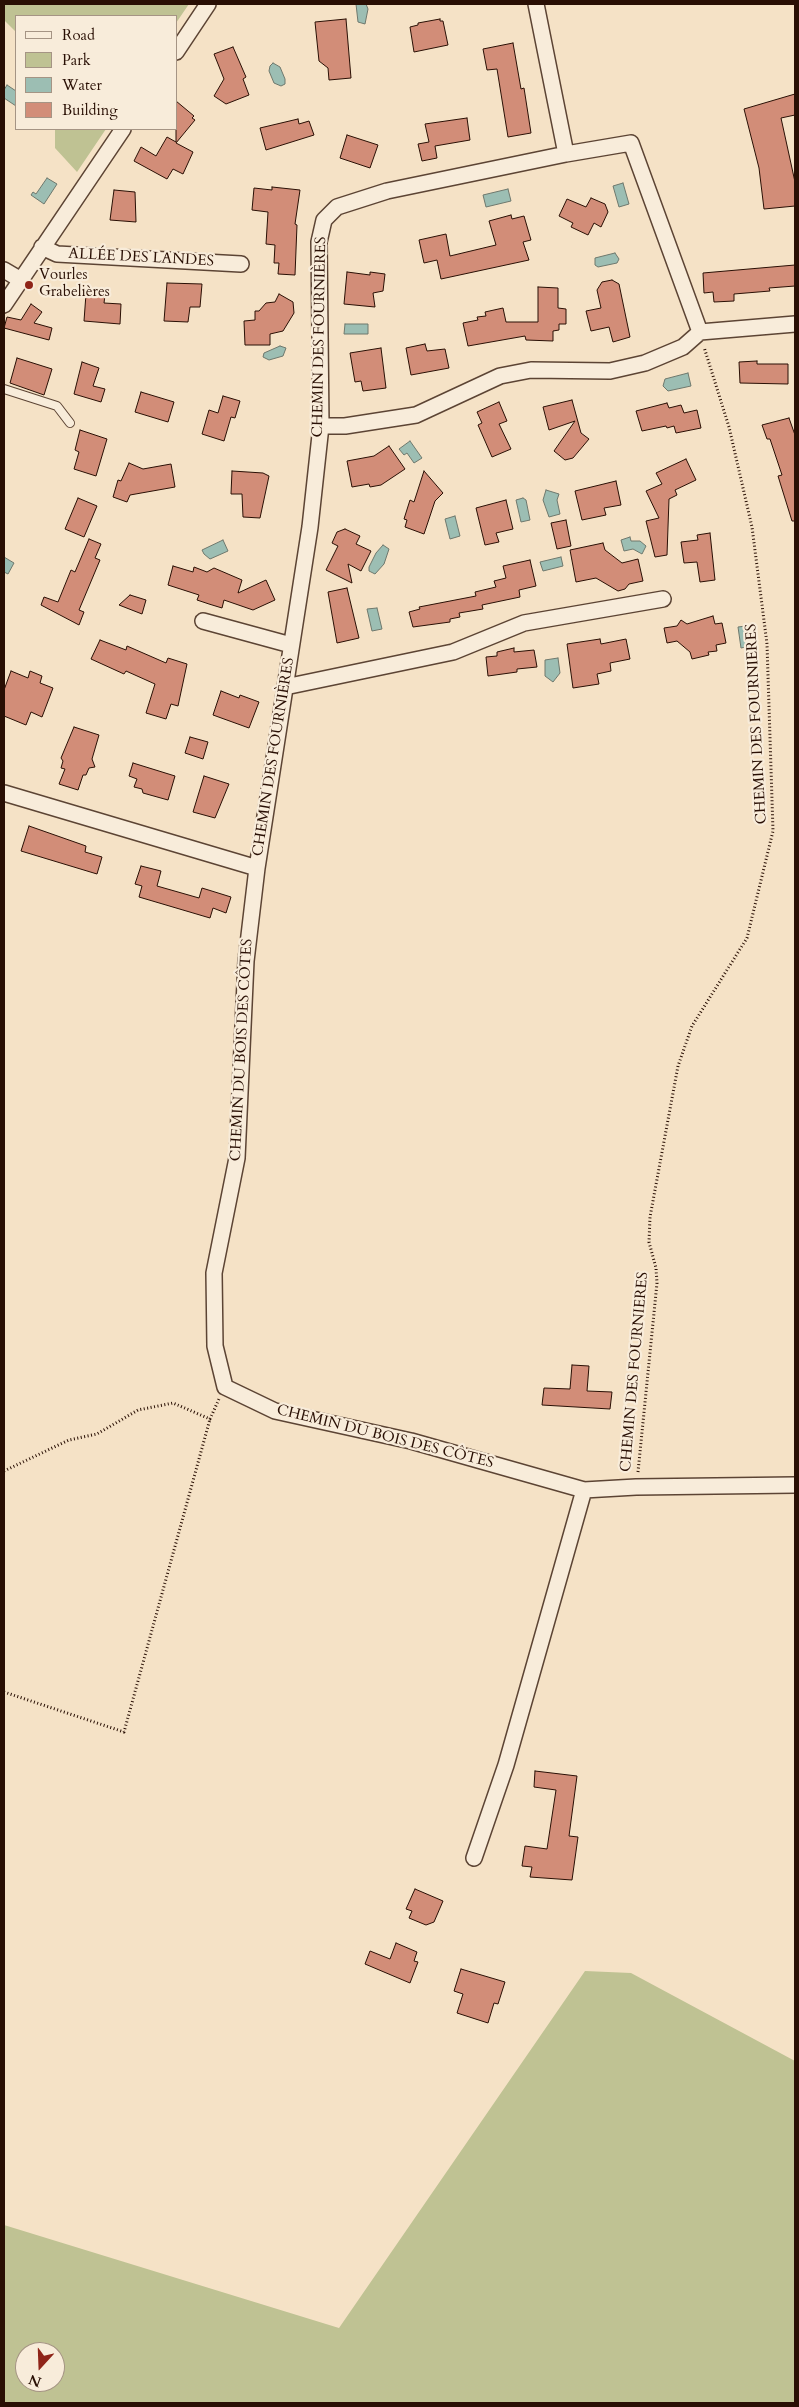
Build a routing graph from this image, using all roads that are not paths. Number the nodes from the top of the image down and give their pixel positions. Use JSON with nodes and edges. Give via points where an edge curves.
{"nodes":[{"id":1,"x":220,"y":4,"type":"edge"},
{"id":2,"x":536,"y":4,"type":"edge"},
{"id":3,"x":205,"y":10,"type":"edge"},
{"id":4,"x":178,"y":49,"type":"edge"},
{"id":5,"x":122,"y":130,"type":"edge"},
{"id":6,"x":566,"y":154,"type":"junction"},
{"id":7,"x":42,"y":247,"type":"junction"},
{"id":8,"x":241,"y":264,"type":"dead end"},
{"id":9,"x":4,"y":270,"type":"edge"},
{"id":10,"x":20,"y":280,"type":"junction"},
{"id":11,"x":4,"y":305,"type":"edge"},
{"id":12,"x":795,"y":324,"type":"edge"},
{"id":13,"x":700,"y":332,"type":"junction"},
{"id":14,"x":4,"y":389,"type":"edge"},
{"id":15,"x":70,"y":423,"type":"dead end"},
{"id":16,"x":321,"y":426,"type":"junction"},
{"id":17,"x":663,"y":599,"type":"dead end"},
{"id":18,"x":203,"y":621,"type":"dead end"},
{"id":19,"x":291,"y":646,"type":"junction"},
{"id":20,"x":285,"y":687,"type":"junction"},
{"id":21,"x":4,"y":793,"type":"edge"},
{"id":22,"x":257,"y":868,"type":"junction"},
{"id":23,"x":795,"y":1485,"type":"edge"},
{"id":24,"x":584,"y":1490,"type":"junction"},
{"id":25,"x":474,"y":1858,"type":"dead end"}],
"edges":[{"from":1,"to":3,"type":"street"},
{"from":2,"to":6,"type":"street"},
{"from":3,"to":4,"type":"street"},
{"from":5,"to":7,"type":"street"},
{"from":6,"to":13,"type":"street","name":"CHEMIN DES FOURNIÈRES","via":[[630,143]]},
{"from":6,"to":16,"type":"street","name":"CHEMIN DES FOURNIÈRES","via":[[387,191],[337,207],[324,220],[319,242]]},
{"from":7,"to":8,"type":"street","name":"ALLÉE DES LANDES","via":[[57,254]]},
{"from":7,"to":10,"type":"street"},
{"from":9,"to":10,"type":"street"},
{"from":10,"to":11,"type":"street"},
{"from":12,"to":13,"type":"street"},
{"from":13,"to":16,"type":"street","via":[[683,347],[645,363],[610,371],[531,370],[500,376],[416,414],[345,426]]},
{"from":14,"to":15,"type":"lane","via":[[57,406]]},
{"from":16,"to":19,"type":"street","name":"CHEMIN DES FOURNIÈRES","via":[[310,527]]},
{"from":17,"to":20,"type":"street","via":[[524,623],[453,652]]},
{"from":18,"to":19,"type":"street","name":"CHEMIN DES FOURNIÈRES"},
{"from":19,"to":20,"type":"street","name":"CHEMIN DES FOURNIÈRES"},
{"from":20,"to":22,"type":"street","name":"CHEMIN DES FOURNIÈRES"},
{"from":21,"to":22,"type":"street"},
{"from":22,"to":24,"type":"street","name":"CHEMIN DU BOIS DES CÔTES","via":[[246,961],[237,1158],[214,1273],[215,1346],[225,1388],[275,1411],[411,1441]]},
{"from":23,"to":24,"type":"street","name":"CHEMIN DU BOIS DES CÔTES"},
{"from":24,"to":25,"type":"street","via":[[506,1765]]}]}
